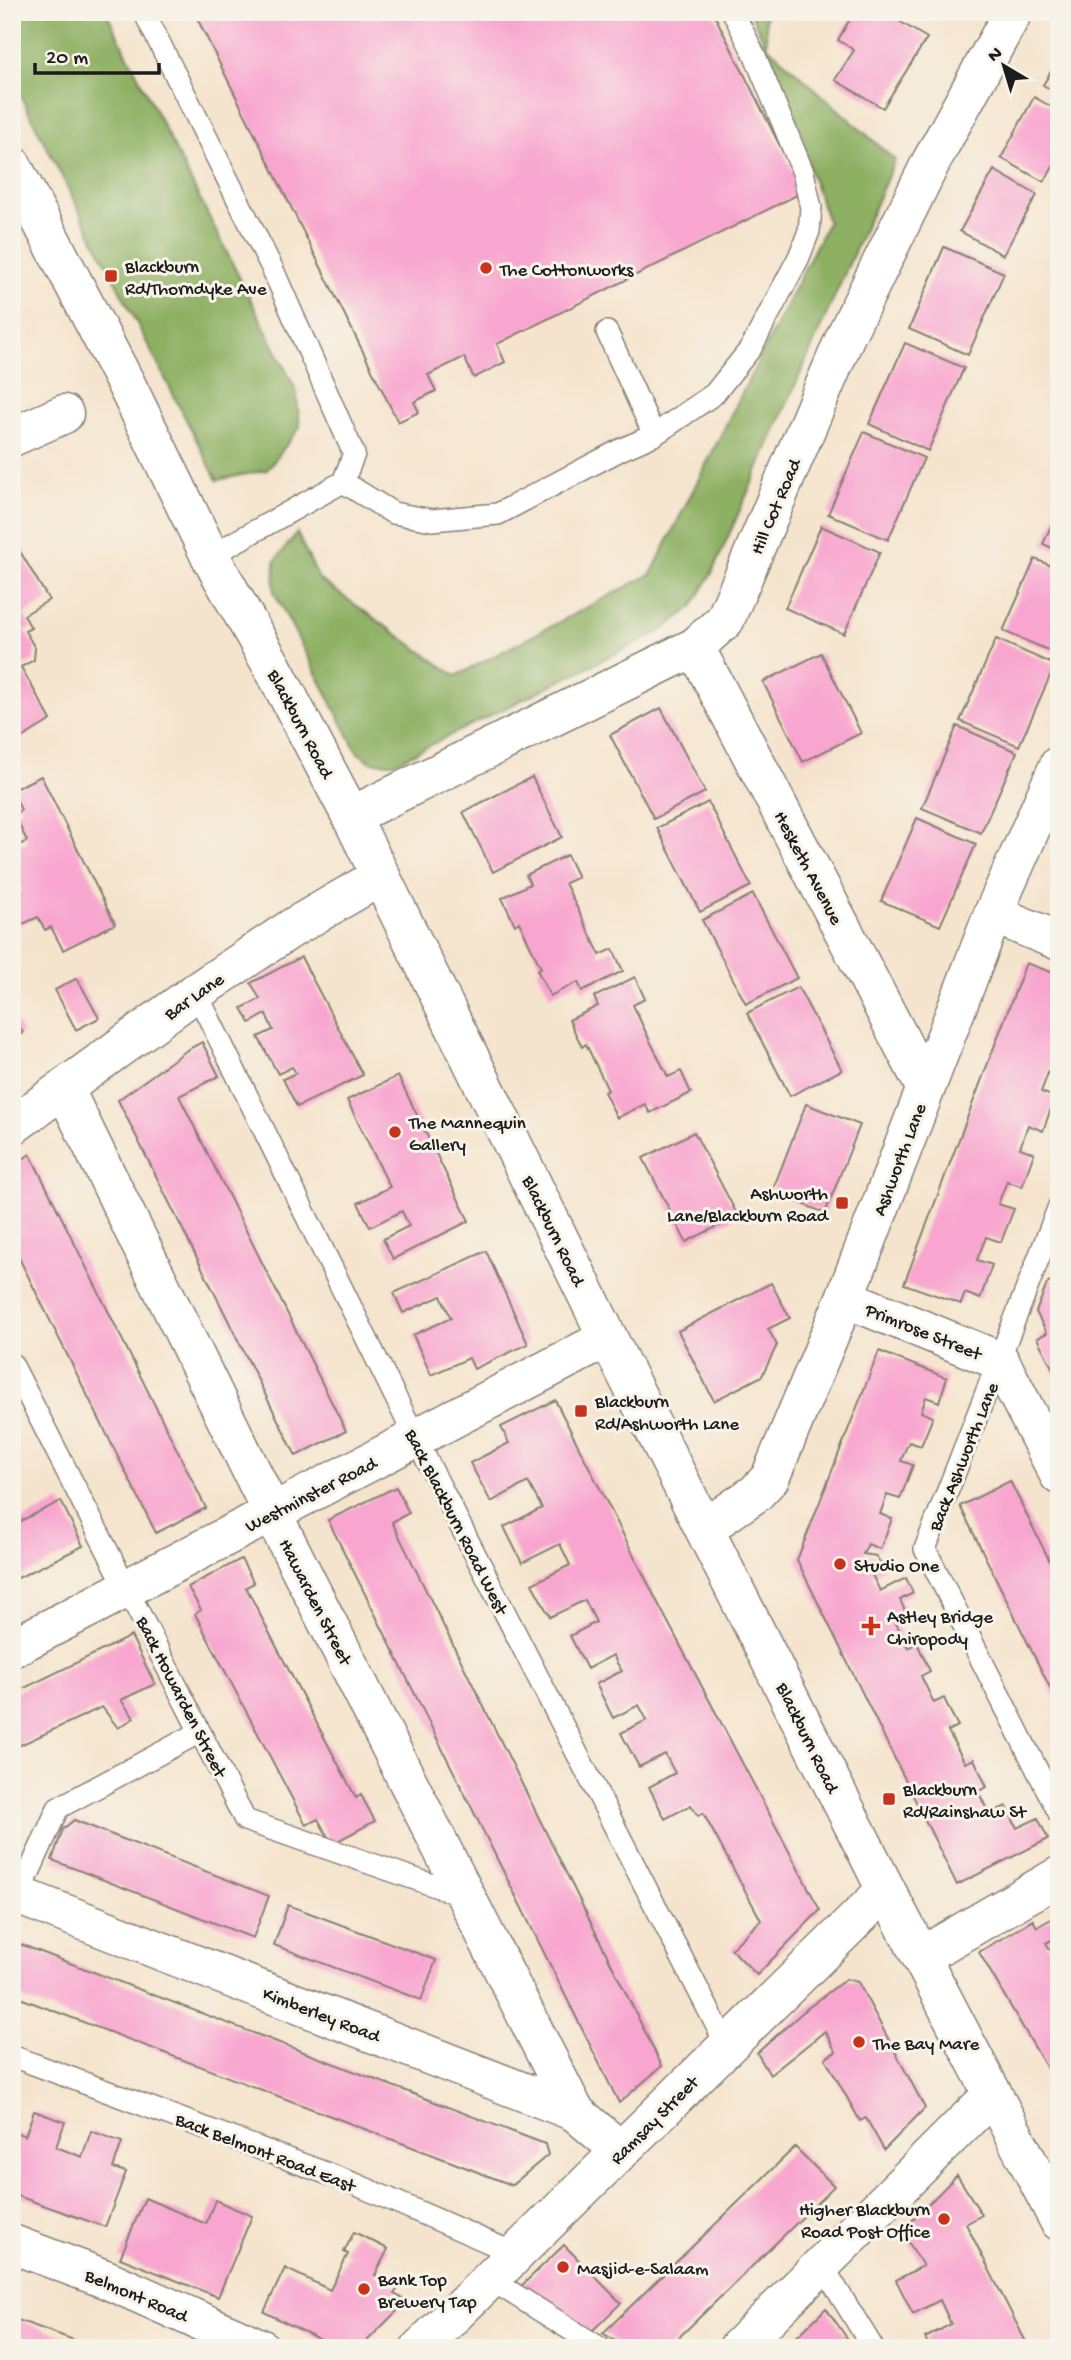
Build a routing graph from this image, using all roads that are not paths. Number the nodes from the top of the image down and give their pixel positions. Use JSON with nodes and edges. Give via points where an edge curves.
{"nodes":[{"id":1,"x":144,"y":12,"type":"edge"},
{"id":2,"x":733,"y":12,"type":"edge"},
{"id":3,"x":1013,"y":12,"type":"edge"},
{"id":4,"x":12,"y":165,"type":"edge"},
{"id":5,"x":607,"y":332,"type":"dead end"},
{"id":6,"x":65,"y":414,"type":"dead end"},
{"id":7,"x":654,"y":435,"type":"junction"},
{"id":8,"x":12,"y":437,"type":"edge"},
{"id":9,"x":342,"y":482,"type":"junction"},
{"id":10,"x":210,"y":556,"type":"junction"},
{"id":11,"x":695,"y":647,"type":"junction"},
{"id":12,"x":1059,"y":765,"type":"edge"},
{"id":13,"x":351,"y":816,"type":"junction"},
{"id":14,"x":381,"y":876,"type":"junction"},
{"id":15,"x":993,"y":914,"type":"junction"},
{"id":16,"x":1059,"y":941,"type":"edge"},
{"id":17,"x":196,"y":992,"type":"junction"},
{"id":18,"x":925,"y":1087,"type":"junction"},
{"id":19,"x":64,"y":1088,"type":"junction"},
{"id":20,"x":12,"y":1126,"type":"edge"},
{"id":21,"x":1059,"y":1206,"type":"edge"},
{"id":22,"x":845,"y":1298,"type":"junction"},
{"id":23,"x":608,"y":1338,"type":"junction"},
{"id":24,"x":1000,"y":1361,"type":"junction"},
{"id":25,"x":12,"y":1364,"type":"edge"},
{"id":26,"x":18,"y":1392,"type":"edge"},
{"id":27,"x":416,"y":1439,"type":"junction"},
{"id":28,"x":1059,"y":1475,"type":"edge"},
{"id":29,"x":272,"y":1513,"type":"junction"},
{"id":30,"x":705,"y":1528,"type":"junction"},
{"id":31,"x":128,"y":1586,"type":"junction"},
{"id":32,"x":12,"y":1648,"type":"edge"},
{"id":33,"x":200,"y":1732,"type":"junction"},
{"id":34,"x":1059,"y":1813,"type":"edge"},
{"id":35,"x":1059,"y":1875,"type":"edge"},
{"id":36,"x":886,"y":1890,"type":"junction"},
{"id":37,"x":15,"y":1894,"type":"edge"},
{"id":38,"x":468,"y":1897,"type":"junction"},
{"id":39,"x":922,"y":1956,"type":"junction"},
{"id":40,"x":727,"y":2046,"type":"junction"},
{"id":41,"x":12,"y":2056,"type":"edge"},
{"id":42,"x":993,"y":2094,"type":"junction"},
{"id":43,"x":575,"y":2112,"type":"junction"},
{"id":44,"x":621,"y":2151,"type":"junction"},
{"id":45,"x":1059,"y":2221,"type":"edge"},
{"id":46,"x":12,"y":2244,"type":"edge"},
{"id":47,"x":822,"y":2265,"type":"junction"},
{"id":48,"x":503,"y":2266,"type":"junction"},
{"id":49,"x":216,"y":2339,"type":"edge"},
{"id":50,"x":260,"y":2348,"type":"edge"},
{"id":51,"x":421,"y":2348,"type":"edge"},
{"id":52,"x":600,"y":2348,"type":"edge"},
{"id":53,"x":738,"y":2348,"type":"edge"},
{"id":54,"x":873,"y":2348,"type":"edge"}],
"edges":[{"from":1,"to":9,"type":"lane","via":[[273,270],[354,454]]},
{"from":2,"to":7,"type":"lane","via":[[803,172],[811,208],[809,231],[751,348],[713,394]]},
{"from":3,"to":11,"type":"main road","name":"Hill Cot Road","via":[[932,160],[846,335],[725,620]]},
{"from":4,"to":10,"type":"main road","name":"Blackburn Road"},
{"from":5,"to":7,"type":"lane"},
{"from":6,"to":8,"type":"main road"},
{"from":7,"to":9,"type":"lane","via":[[498,514],[432,520],[393,513]]},
{"from":9,"to":10,"type":"lane"},
{"from":10,"to":13,"type":"main road","name":"Blackburn Road"},
{"from":11,"to":13,"type":"main road","name":"Hill Cot Road"},
{"from":11,"to":18,"type":"main road","name":"Hesketh Avenue"},
{"from":12,"to":15,"type":"main road","name":"Ashworth Lane"},
{"from":13,"to":14,"type":"main road","name":"Blackburn Road"},
{"from":14,"to":17,"type":"main road","name":"Bar Lane"},
{"from":14,"to":23,"type":"main road","name":"Blackburn Road"},
{"from":15,"to":16,"type":"main road"},
{"from":15,"to":18,"type":"main road","name":"Ashworth Lane"},
{"from":17,"to":19,"type":"main road","name":"Bar Lane"},
{"from":17,"to":27,"type":"lane","name":"Back Blackburn Road West"},
{"from":18,"to":22,"type":"main road","name":"Ashworth Lane"},
{"from":19,"to":20,"type":"main road","name":"Bar Lane"},
{"from":19,"to":29,"type":"main road","name":"Hawarden Street"},
{"from":21,"to":24,"type":"lane","name":"Back Ashworth Lane"},
{"from":22,"to":24,"type":"main road","name":"Primrose Street"},
{"from":22,"to":30,"type":"main road","name":"Ashworth Lane","via":[[770,1478]]},
{"from":23,"to":27,"type":"main road","name":"Westminster Road"},
{"from":23,"to":30,"type":"main road","name":"Blackburn Road"},
{"from":24,"to":28,"type":"main road","name":"Primrose Street"},
{"from":24,"to":34,"type":"lane","name":"Back Ashworth Lane","via":[[925,1549]]},
{"from":25,"to":26,"type":"lane","name":"Back Howarden Street"},
{"from":26,"to":31,"type":"lane","name":"Back Howarden Street"},
{"from":27,"to":29,"type":"main road","name":"Westminster Road"},
{"from":27,"to":40,"type":"lane","name":"Back Blackburn Road West"},
{"from":29,"to":31,"type":"main road","name":"Westminster Road"},
{"from":29,"to":38,"type":"main road","name":"Hawarden Street"},
{"from":30,"to":36,"type":"main road","name":"Blackburn Road"},
{"from":31,"to":32,"type":"main road","name":"Westminster Road"},
{"from":31,"to":33,"type":"lane","name":"Back Howarden Street"},
{"from":33,"to":37,"type":"lane","via":[[58,1808]]},
{"from":33,"to":38,"type":"lane","name":"Back Howarden Street","via":[[245,1820]]},
{"from":35,"to":39,"type":"main road"},
{"from":36,"to":39,"type":"main road","name":"Blackburn Road"},
{"from":36,"to":40,"type":"main road","name":"Ramsay Street"},
{"from":37,"to":43,"type":"main road","name":"Kimberley Road"},
{"from":38,"to":43,"type":"main road","name":"Hawarden Street"},
{"from":39,"to":42,"type":"main road","name":"Blackburn Road"},
{"from":40,"to":44,"type":"main road","name":"Ramsay Street"},
{"from":41,"to":48,"type":"lane","name":"Back Belmont Road East","via":[[355,2184]]},
{"from":42,"to":45,"type":"main road","name":"Blackburn Road"},
{"from":42,"to":47,"type":"main road"},
{"from":43,"to":44,"type":"main road","name":"Kimberley Road"},
{"from":44,"to":48,"type":"main road","name":"Ramsay Street"},
{"from":46,"to":49,"type":"main road","name":"Belmont Road","via":[[108,2280]]},
{"from":47,"to":53,"type":"main road"},
{"from":47,"to":54,"type":"lane"},
{"from":48,"to":51,"type":"main road","name":"Ramsay Street"},
{"from":48,"to":52,"type":"lane","name":"Back Belmont Road East"},
{"from":49,"to":50,"type":"main road","name":"Belmont Road"}]}
